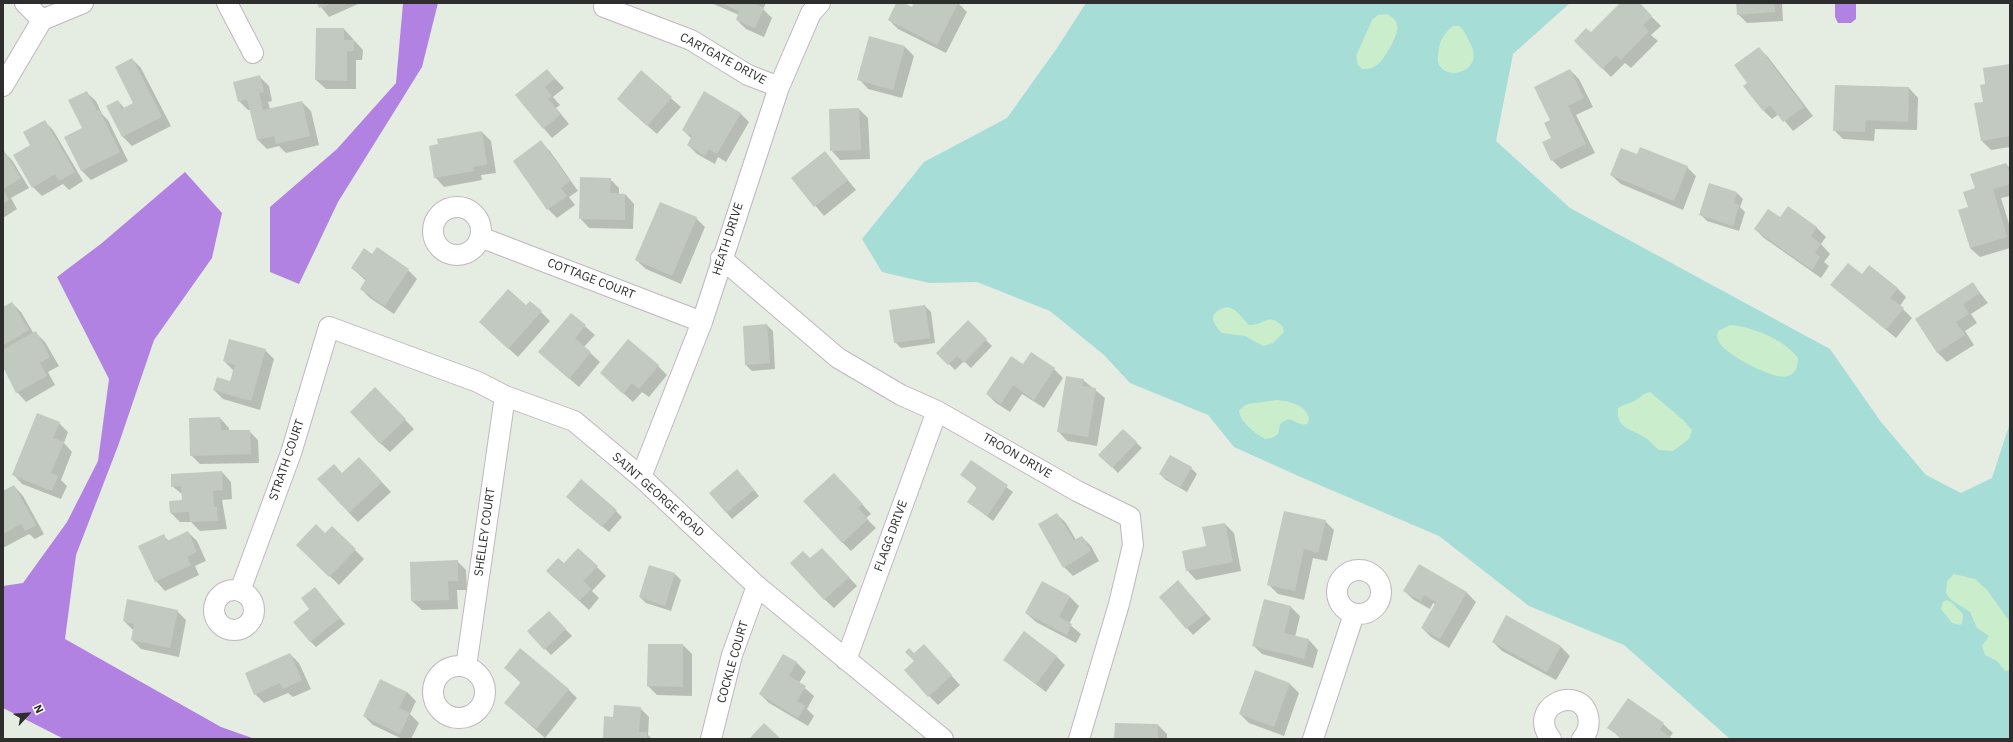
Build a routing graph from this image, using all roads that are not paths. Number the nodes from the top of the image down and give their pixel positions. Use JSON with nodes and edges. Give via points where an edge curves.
{"nodes":[{"id":1,"x":25,"y":3,"type":"edge"},
{"id":2,"x":84,"y":3,"type":"edge"},
{"id":3,"x":227,"y":3,"type":"edge"},
{"id":4,"x":606,"y":3,"type":"edge"},
{"id":5,"x":820,"y":3,"type":"edge"},
{"id":6,"x":42,"y":20,"type":"junction"},
{"id":7,"x":253,"y":54,"type":"dead end"},
{"id":8,"x":3,"y":86,"type":"edge"},
{"id":9,"x":779,"y":88,"type":"junction"},
{"id":10,"x":480,"y":237,"type":"dead end"},
{"id":11,"x":721,"y":258,"type":"junction"},
{"id":12,"x":702,"y":322,"type":"junction"},
{"id":13,"x":329,"y":327,"type":"joint"},
{"id":14,"x":505,"y":396,"type":"junction"},
{"id":15,"x":937,"y":411,"type":"junction"},
{"id":16,"x":641,"y":477,"type":"junction"},
{"id":17,"x":757,"y":586,"type":"junction"},
{"id":18,"x":240,"y":590,"type":"dead end"},
{"id":19,"x":1354,"y":614,"type":"dead end"},
{"id":20,"x":846,"y":660,"type":"junction"},
{"id":21,"x":466,"y":667,"type":"dead end"},
{"id":22,"x":711,"y":739,"type":"edge"},
{"id":23,"x":943,"y":739,"type":"edge"},
{"id":24,"x":1079,"y":739,"type":"edge"},
{"id":25,"x":1313,"y":739,"type":"edge"},
{"id":26,"x":1551,"y":739,"type":"edge"},
{"id":27,"x":1582,"y":739,"type":"edge"}],
"edges":[{"from":1,"to":6,"type":"street"},
{"from":2,"to":6,"type":"street"},
{"from":3,"to":7,"type":"street"},
{"from":4,"to":9,"type":"street","name":"CARTGATE DRIVE","via":[[604,7],[691,40],[748,74]]},
{"from":5,"to":9,"type":"street","name":"HEATH DRIVE","via":[[811,13]]},
{"from":6,"to":8,"type":"street"},
{"from":9,"to":11,"type":"street","name":"HEATH DRIVE"},
{"from":10,"to":12,"type":"street","name":"COTTAGE COURT"},
{"from":11,"to":12,"type":"street","name":"HEATH DRIVE"},
{"from":11,"to":15,"type":"street","name":"TROON DRIVE","via":[[838,358],[901,395]]},
{"from":12,"to":16,"type":"street","name":"HEATH DRIVE"},
{"from":13,"to":14,"type":"street","name":"SAINT GEORGE ROAD","via":[[478,382]]},
{"from":13,"to":18,"type":"street","name":"STRATH COURT","via":[[291,453]]},
{"from":14,"to":16,"type":"street","name":"SAINT GEORGE ROAD","via":[[574,421]]},
{"from":14,"to":21,"type":"street","name":"SHELLEY COURT"},
{"from":15,"to":20,"type":"street","name":"FLAGG DRIVE"},
{"from":15,"to":24,"type":"street","name":"TROON DRIVE","via":[[1077,491],[1130,518],[1133,545],[1128,567]]},
{"from":16,"to":17,"type":"street","name":"SAINT GEORGE ROAD"},
{"from":17,"to":20,"type":"street","name":"SAINT GEORGE ROAD"},
{"from":17,"to":22,"type":"street","name":"COCKLE COURT","via":[[732,655]]},
{"from":19,"to":25,"type":"street"},
{"from":20,"to":23,"type":"street","name":"SAINT GEORGE ROAD"},
{"from":26,"to":27,"type":"street","via":[[1546,732],[1545,714],[1554,704],[1566,700],[1575,701],[1583,706],[1588,714],[1588,731]]}]}
